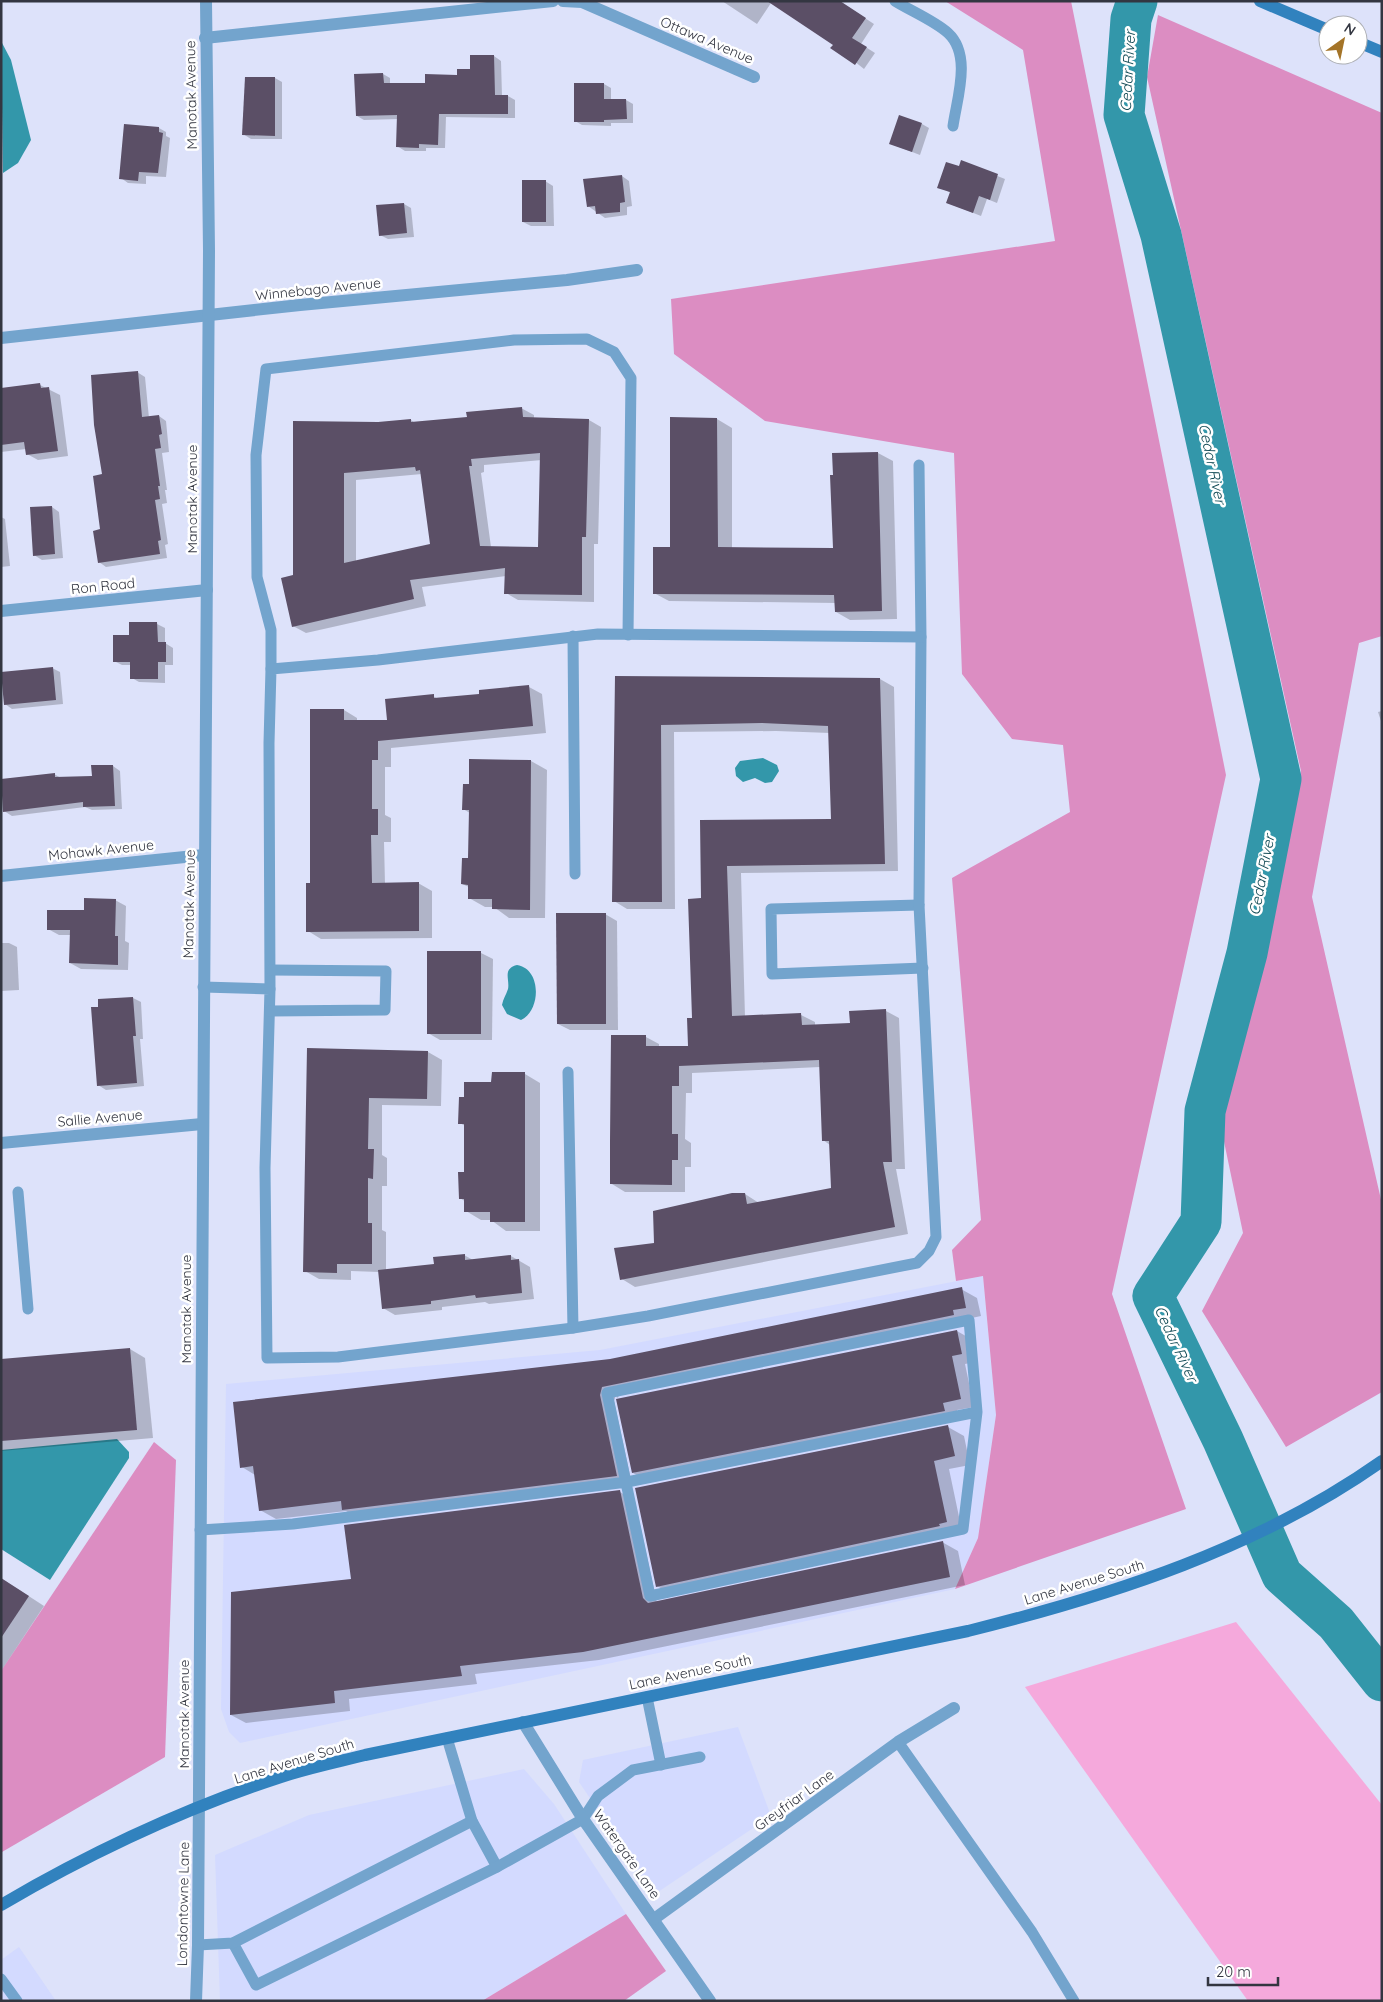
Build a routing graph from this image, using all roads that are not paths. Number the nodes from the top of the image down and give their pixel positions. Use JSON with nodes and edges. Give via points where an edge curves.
{"nodes":[{"id":1,"x":206,"y":1,"type":"edge"},
{"id":2,"x":553,"y":1,"type":"edge"},
{"id":3,"x":563,"y":1,"type":"edge"},
{"id":4,"x":895,"y":1,"type":"edge"},
{"id":5,"x":1260,"y":1,"type":"edge"},
{"id":6,"x":1318,"y":26,"type":"edge"},
{"id":7,"x":205,"y":38,"type":"junction"},
{"id":8,"x":1368,"y":46,"type":"edge"},
{"id":9,"x":1382,"y":52,"type":"edge"},
{"id":10,"x":754,"y":77,"type":"dead end"},
{"id":11,"x":953,"y":126,"type":"dead end"},
{"id":12,"x":637,"y":270,"type":"dead end"},
{"id":13,"x":208,"y":315,"type":"junction"},
{"id":14,"x":1,"y":338,"type":"edge"},
{"id":15,"x":919,"y":465,"type":"dead end"},
{"id":16,"x":207,"y":590,"type":"junction"},
{"id":17,"x":1,"y":611,"type":"edge"},
{"id":18,"x":628,"y":635,"type":"junction"},
{"id":19,"x":573,"y":636,"type":"junction"},
{"id":20,"x":921,"y":637,"type":"junction"},
{"id":21,"x":271,"y":669,"type":"junction"},
{"id":22,"x":204,"y":855,"type":"junction"},
{"id":23,"x":575,"y":874,"type":"dead end"},
{"id":24,"x":1,"y":876,"type":"edge"},
{"id":25,"x":919,"y":905,"type":"junction"},
{"id":26,"x":923,"y":968,"type":"junction"},
{"id":27,"x":271,"y":970,"type":"junction"},
{"id":28,"x":203,"y":987,"type":"junction"},
{"id":29,"x":270,"y":988,"type":"junction"},
{"id":30,"x":270,"y":1012,"type":"junction"},
{"id":31,"x":568,"y":1072,"type":"dead end"},
{"id":32,"x":202,"y":1124,"type":"junction"},
{"id":33,"x":1,"y":1143,"type":"edge"},
{"id":34,"x":18,"y":1192,"type":"dead end"},
{"id":35,"x":28,"y":1309,"type":"dead end"},
{"id":36,"x":572,"y":1328,"type":"junction"},
{"id":37,"x":977,"y":1412,"type":"junction"},
{"id":38,"x":1382,"y":1460,"type":"edge"},
{"id":39,"x":626,"y":1482,"type":"junction"},
{"id":40,"x":200,"y":1530,"type":"junction"},
{"id":41,"x":646,"y":1697,"type":"junction"},
{"id":42,"x":954,"y":1708,"type":"dead end"},
{"id":43,"x":523,"y":1722,"type":"junction"},
{"id":44,"x":447,"y":1738,"type":"junction"},
{"id":45,"x":898,"y":1742,"type":"junction"},
{"id":46,"x":700,"y":1757,"type":"dead end"},
{"id":47,"x":661,"y":1765,"type":"junction"},
{"id":48,"x":198,"y":1808,"type":"junction"},
{"id":49,"x":583,"y":1819,"type":"junction"},
{"id":50,"x":472,"y":1820,"type":"junction"},
{"id":51,"x":497,"y":1867,"type":"junction"},
{"id":52,"x":1,"y":1905,"type":"edge"},
{"id":53,"x":654,"y":1919,"type":"junction"},
{"id":54,"x":233,"y":1943,"type":"junction"},
{"id":55,"x":198,"y":1945,"type":"junction"},
{"id":56,"x":1,"y":1979,"type":"edge"},
{"id":57,"x":17,"y":2001,"type":"edge"},
{"id":58,"x":196,"y":2001,"type":"edge"},
{"id":59,"x":710,"y":2001,"type":"edge"},
{"id":60,"x":1074,"y":2001,"type":"edge"}],
"edges":[{"from":1,"to":7,"type":"street","name":"Manotak Avenue"},
{"from":2,"to":7,"type":"street"},
{"from":3,"to":10,"type":"street","name":"Ottawa Avenue","via":[[582,2]]},
{"from":4,"to":11,"type":"lane","via":[[948,33],[958,46],[962,67]]},
{"from":5,"to":6,"type":"main road"},
{"from":7,"to":13,"type":"street","name":"Manotak Avenue"},
{"from":8,"to":9,"type":"main road"},
{"from":12,"to":13,"type":"street","name":"Winnebago Avenue","via":[[567,280]]},
{"from":13,"to":14,"type":"street","name":"Winnebago Avenue"},
{"from":13,"to":16,"type":"street","name":"Manotak Avenue"},
{"from":15,"to":20,"type":"lane"},
{"from":16,"to":17,"type":"street","name":"Ron Road"},
{"from":16,"to":22,"type":"street","name":"Manotak Avenue"},
{"from":18,"to":19,"type":"lane"},
{"from":18,"to":20,"type":"lane"},
{"from":18,"to":21,"type":"lane","via":[[631,378],[614,352],[587,339],[514,340],[266,369],[256,454],[257,577],[271,630]]},
{"from":19,"to":21,"type":"lane","via":[[378,660]]},
{"from":19,"to":23,"type":"lane"},
{"from":20,"to":25,"type":"lane"},
{"from":21,"to":27,"type":"lane"},
{"from":22,"to":24,"type":"street","name":"Mohawk Avenue"},
{"from":22,"to":28,"type":"street","name":"Manotak Avenue"},
{"from":25,"to":26,"type":"lane"},
{"from":25,"to":26,"type":"lane","via":[[770,909],[772,974]]},
{"from":26,"to":36,"type":"lane","via":[[936,1237],[923,1257],[908,1265]]},
{"from":27,"to":29,"type":"lane"},
{"from":27,"to":30,"type":"lane","via":[[386,971],[385,1010]]},
{"from":28,"to":29,"type":"lane"},
{"from":28,"to":32,"type":"street","name":"Manotak Avenue"},
{"from":29,"to":30,"type":"lane"},
{"from":30,"to":36,"type":"lane","via":[[264,1168],[267,1358],[338,1357]]},
{"from":31,"to":36,"type":"lane"},
{"from":32,"to":33,"type":"street","name":"Sallie Avenue"},
{"from":32,"to":40,"type":"street","name":"Manotak Avenue"},
{"from":34,"to":35,"type":"lane"},
{"from":37,"to":39,"type":"lane"},
{"from":37,"to":39,"type":"lane","via":[[969,1320],[607,1393]]},
{"from":37,"to":39,"type":"lane","via":[[963,1529],[650,1596]]},
{"from":38,"to":41,"type":"main road","name":"Lane Avenue South","via":[[1309,1508],[1200,1559],[1144,1580],[968,1631]]},
{"from":39,"to":40,"type":"lane","via":[[292,1524]]},
{"from":40,"to":48,"type":"street","name":"Manotak Avenue"},
{"from":41,"to":43,"type":"main road","name":"Lane Avenue South"},
{"from":41,"to":47,"type":"lane"},
{"from":42,"to":45,"type":"street","name":"Greyfriar Lane"},
{"from":43,"to":44,"type":"main road","name":"Lane Avenue South"},
{"from":43,"to":49,"type":"street","name":"Watergate Lane"},
{"from":44,"to":48,"type":"main road","name":"Lane Avenue South","via":[[282,1777]]},
{"from":44,"to":50,"type":"lane"},
{"from":45,"to":53,"type":"street","name":"Greyfriar Lane"},
{"from":45,"to":60,"type":"lane","via":[[1032,1932]]},
{"from":46,"to":47,"type":"lane"},
{"from":47,"to":49,"type":"lane","via":[[633,1770],[598,1796]]},
{"from":48,"to":52,"type":"main road","name":"Lane Avenue South","via":[[138,1833]]},
{"from":48,"to":55,"type":"street","name":"Londontowne Lane"},
{"from":49,"to":51,"type":"lane"},
{"from":49,"to":53,"type":"street","name":"Watergate Lane"},
{"from":50,"to":51,"type":"lane"},
{"from":50,"to":54,"type":"lane"},
{"from":51,"to":54,"type":"lane","via":[[256,1985]]},
{"from":53,"to":59,"type":"street","name":"Watergate Lane"},
{"from":54,"to":55,"type":"lane"},
{"from":55,"to":58,"type":"street","name":"Londontowne Lane"},
{"from":56,"to":57,"type":"lane"}]}
